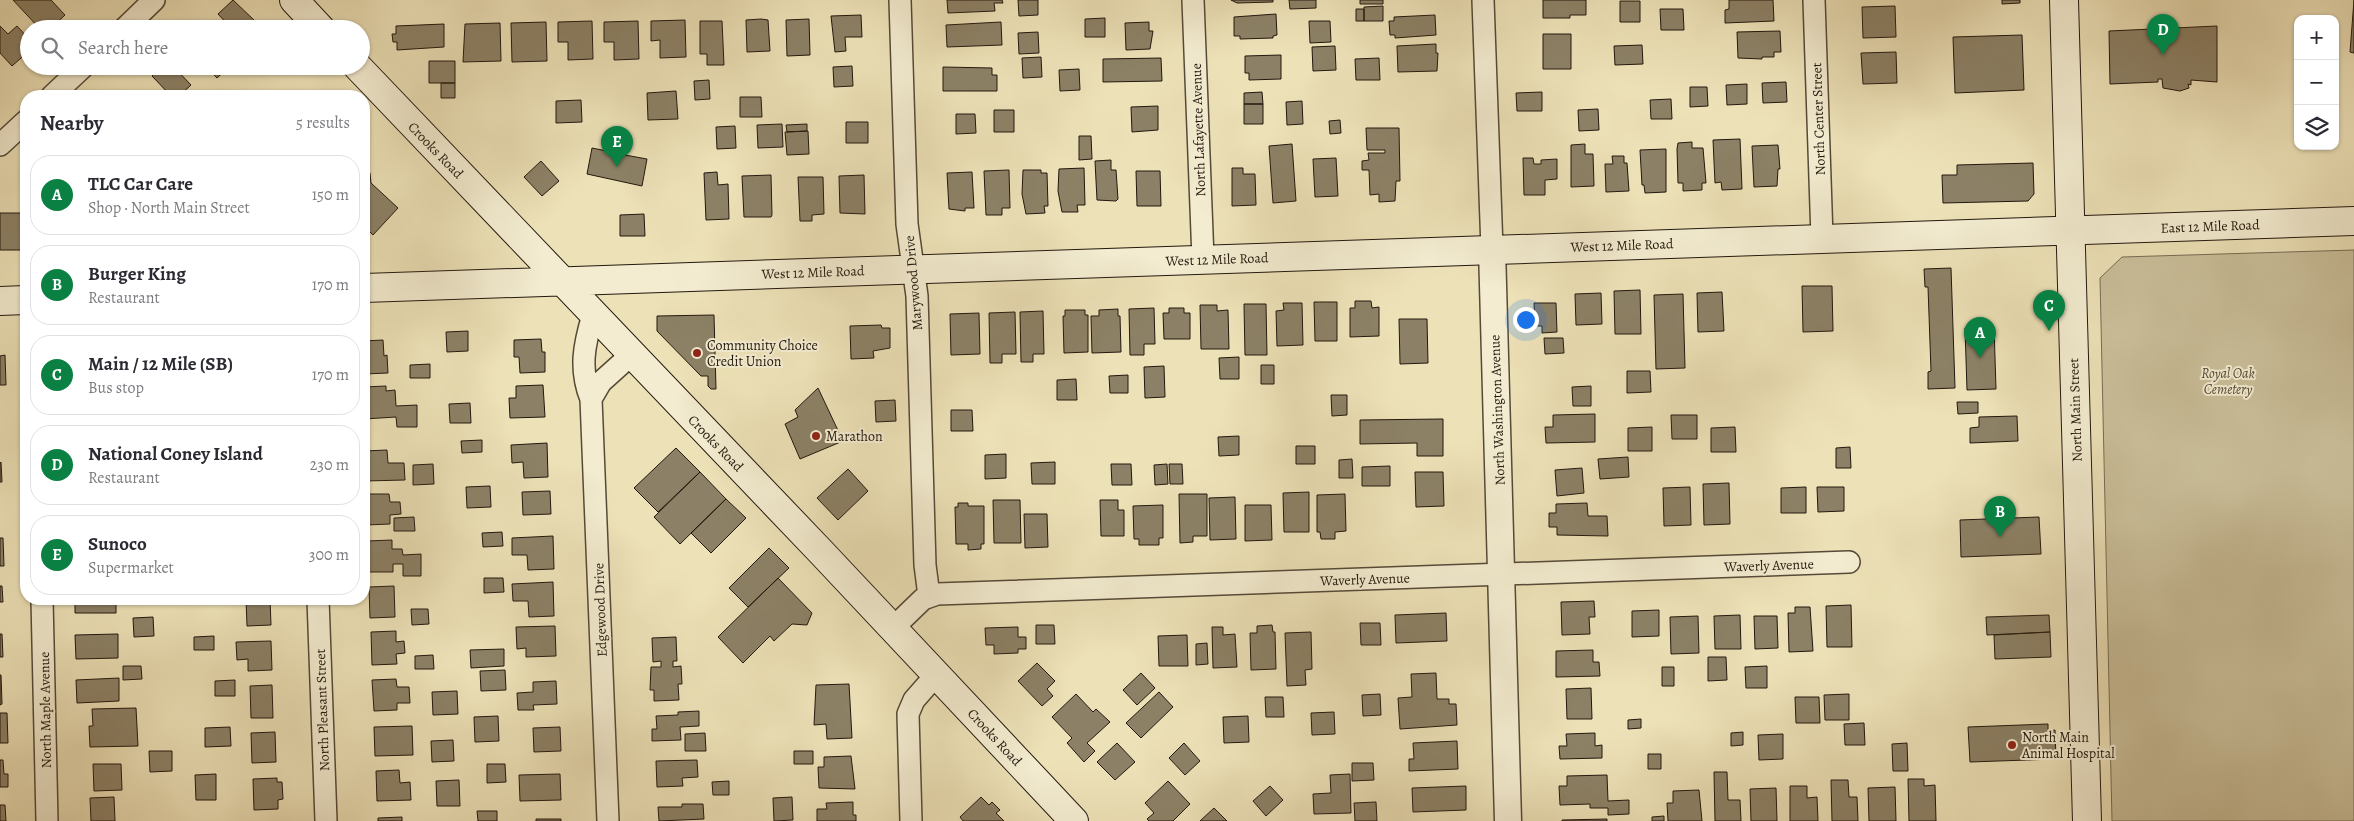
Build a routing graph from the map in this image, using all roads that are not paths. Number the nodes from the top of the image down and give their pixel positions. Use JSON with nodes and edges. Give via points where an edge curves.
{"nodes":[{"id":1,"x":154,"y":0,"type":"edge"},
{"id":2,"x":900,"y":0,"type":"edge"},
{"id":3,"x":1193,"y":0,"type":"edge"},
{"id":4,"x":1483,"y":0,"type":"edge"},
{"id":5,"x":1814,"y":0,"type":"edge"},
{"id":6,"x":2064,"y":0,"type":"edge"},
{"id":7,"x":300,"y":2,"type":"edge"},
{"id":8,"x":133,"y":20,"type":"edge"},
{"id":9,"x":314,"y":20,"type":"edge"},
{"id":10,"x":74,"y":75,"type":"edge"},
{"id":11,"x":366,"y":75,"type":"edge"},
{"id":12,"x":58,"y":90,"type":"edge"},
{"id":13,"x":20,"y":127,"type":"edge"},
{"id":14,"x":0,"y":145,"type":"edge"},
{"id":15,"x":2351,"y":221,"type":"edge"},
{"id":16,"x":2071,"y":230,"type":"junction"},
{"id":17,"x":1822,"y":238,"type":"junction"},
{"id":18,"x":1492,"y":249,"type":"junction"},
{"id":19,"x":1204,"y":259,"type":"junction"},
{"id":20,"x":912,"y":269,"type":"junction"},
{"id":21,"x":560,"y":280,"type":"junction"},
{"id":22,"x":370,"y":288,"type":"edge"},
{"id":23,"x":20,"y":300,"type":"edge"},
{"id":24,"x":0,"y":301,"type":"edge"},
{"id":25,"x":593,"y":315,"type":"junction"},
{"id":26,"x":631,"y":355,"type":"junction"},
{"id":27,"x":591,"y":399,"type":"junction"},
{"id":28,"x":1849,"y":562,"type":"dead end"},
{"id":29,"x":1501,"y":575,"type":"junction"},
{"id":30,"x":929,"y":596,"type":"junction"},
{"id":31,"x":42,"y":605,"type":"edge"},
{"id":32,"x":318,"y":605,"type":"edge"},
{"id":33,"x":893,"y":628,"type":"junction"},
{"id":34,"x":936,"y":675,"type":"junction"},
{"id":35,"x":47,"y":821,"type":"edge"},
{"id":36,"x":326,"y":821,"type":"edge"},
{"id":37,"x":608,"y":821,"type":"edge"},
{"id":38,"x":911,"y":821,"type":"edge"},
{"id":39,"x":1074,"y":821,"type":"edge"},
{"id":40,"x":1508,"y":821,"type":"edge"},
{"id":41,"x":2087,"y":821,"type":"edge"}],
"edges":[{"from":1,"to":8,"type":"street"},
{"from":2,"to":20,"type":"street","name":"Marywood Drive","via":[[907,224]]},
{"from":3,"to":19,"type":"street","name":"North Lafayette Avenue"},
{"from":4,"to":18,"type":"street","name":"North Washington Avenue"},
{"from":5,"to":17,"type":"street","name":"North Center Street"},
{"from":6,"to":16,"type":"main road","name":"North Main Street"},
{"from":7,"to":9,"type":"main road"},
{"from":10,"to":12,"type":"street"},
{"from":11,"to":21,"type":"main road","name":"Crooks Road"},
{"from":13,"to":14,"type":"street"},
{"from":15,"to":16,"type":"main road","name":"East 12 Mile Road"},
{"from":16,"to":17,"type":"main road","name":"West 12 Mile Road"},
{"from":16,"to":41,"type":"main road","name":"North Main Street"},
{"from":17,"to":18,"type":"main road","name":"West 12 Mile Road"},
{"from":18,"to":19,"type":"main road","name":"West 12 Mile Road"},
{"from":18,"to":29,"type":"street","name":"North Washington Avenue"},
{"from":19,"to":20,"type":"main road","name":"West 12 Mile Road"},
{"from":20,"to":21,"type":"main road","name":"West 12 Mile Road"},
{"from":20,"to":30,"type":"street","name":"Marywood Drive","via":[[917,296],[925,565]]},
{"from":21,"to":22,"type":"main road","name":"West 12 Mile Road"},
{"from":21,"to":25,"type":"main road","name":"Crooks Road"},
{"from":23,"to":24,"type":"main road"},
{"from":25,"to":26,"type":"main road","name":"Crooks Road"},
{"from":25,"to":27,"type":"street","name":"Edgewood Drive","via":[[584,346],[585,383]]},
{"from":26,"to":27,"type":"street","via":[[601,382]]},
{"from":26,"to":33,"type":"main road","name":"Crooks Road"},
{"from":27,"to":37,"type":"street","name":"Edgewood Drive"},
{"from":28,"to":29,"type":"street","name":"Waverly Avenue"},
{"from":29,"to":30,"type":"street","name":"Waverly Avenue"},
{"from":29,"to":40,"type":"street","name":"North Washington Avenue"},
{"from":30,"to":33,"type":"street"},
{"from":31,"to":35,"type":"street","name":"North Maple Avenue"},
{"from":32,"to":36,"type":"street","name":"North Pleasant Street"},
{"from":33,"to":34,"type":"main road","name":"Crooks Road"},
{"from":34,"to":38,"type":"street","via":[[914,700],[908,714]]},
{"from":34,"to":39,"type":"main road","name":"Crooks Road"}]}
